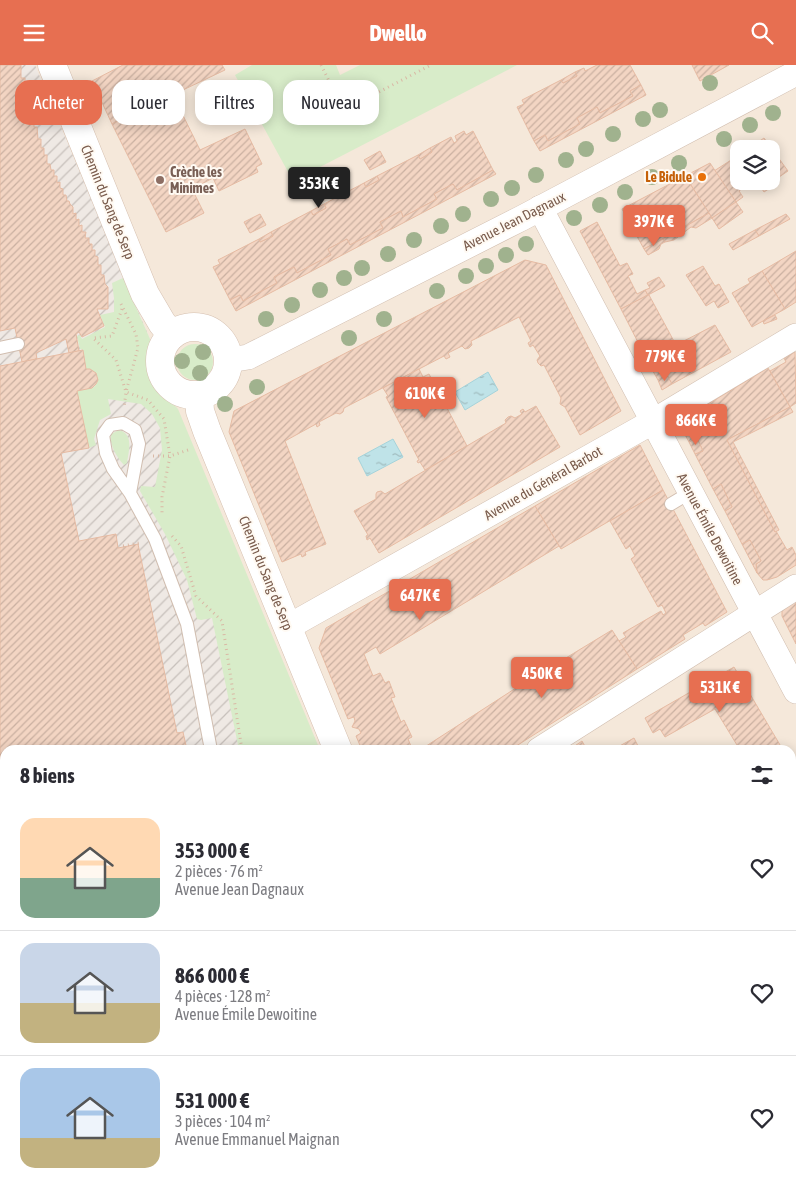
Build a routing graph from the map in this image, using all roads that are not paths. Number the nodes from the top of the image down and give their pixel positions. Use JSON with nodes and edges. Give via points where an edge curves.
{"nodes":[{"id":1,"x":52,"y":65,"type":"edge"},
{"id":2,"x":796,"y":73,"type":"edge"},
{"id":3,"x":540,"y":208,"type":"junction"},
{"id":4,"x":172,"y":335,"type":"junction"},
{"id":5,"x":796,"y":336,"type":"edge"},
{"id":6,"x":18,"y":344,"type":"dead end"},
{"id":7,"x":0,"y":348,"type":"edge"},
{"id":8,"x":229,"y":360,"type":"junction"},
{"id":9,"x":199,"y":395,"type":"junction"},
{"id":10,"x":654,"y":421,"type":"junction"},
{"id":11,"x":130,"y":493,"type":"junction"},
{"id":12,"x":796,"y":587,"type":"edge"},
{"id":13,"x":755,"y":614,"type":"junction"},
{"id":14,"x":288,"y":627,"type":"junction"},
{"id":15,"x":796,"y":691,"type":"edge"},
{"id":16,"x":210,"y":745,"type":"edge"},
{"id":17,"x":336,"y":745,"type":"edge"},
{"id":18,"x":547,"y":745,"type":"edge"}],
"edges":[{"from":1,"to":4,"type":"street","name":"Chemin du Sang de Serp","via":[[145,293]]},
{"from":2,"to":3,"type":"street","name":"Avenue Jean Dagnaux"},
{"from":3,"to":8,"type":"street","name":"Avenue Jean Dagnaux","via":[[248,357]]},
{"from":3,"to":10,"type":"street","name":"Avenue Émile Dewoitine"},
{"from":4,"to":8,"type":"street","via":[[182,329],[204,328],[222,340]]},
{"from":4,"to":9,"type":"street","via":[[160,356],[162,373],[173,388]]},
{"from":5,"to":10,"type":"street","name":"Avenue du Général Barbot"},
{"from":6,"to":7,"type":"lane"},
{"from":8,"to":9,"type":"street","via":[[224,379],[217,387]]},
{"from":9,"to":14,"type":"street","name":"Chemin du Sang de Serp","via":[[200,411]]},
{"from":10,"to":13,"type":"street","name":"Avenue Émile Dewoitine","via":[[681,498]]},
{"from":10,"to":14,"type":"street","name":"Avenue du Général Barbot"},
{"from":11,"to":11,"type":"lane","via":[[139,444],[135,430],[123,423],[110,425],[103,435],[106,453]]},
{"from":11,"to":16,"type":"lane","via":[[155,539],[187,624]]},
{"from":12,"to":13,"type":"street"},
{"from":13,"to":15,"type":"street","name":"Avenue Émile Dewoitine"},
{"from":13,"to":18,"type":"street"},
{"from":14,"to":17,"type":"street","name":"Chemin du Sang de Serp"}]}
